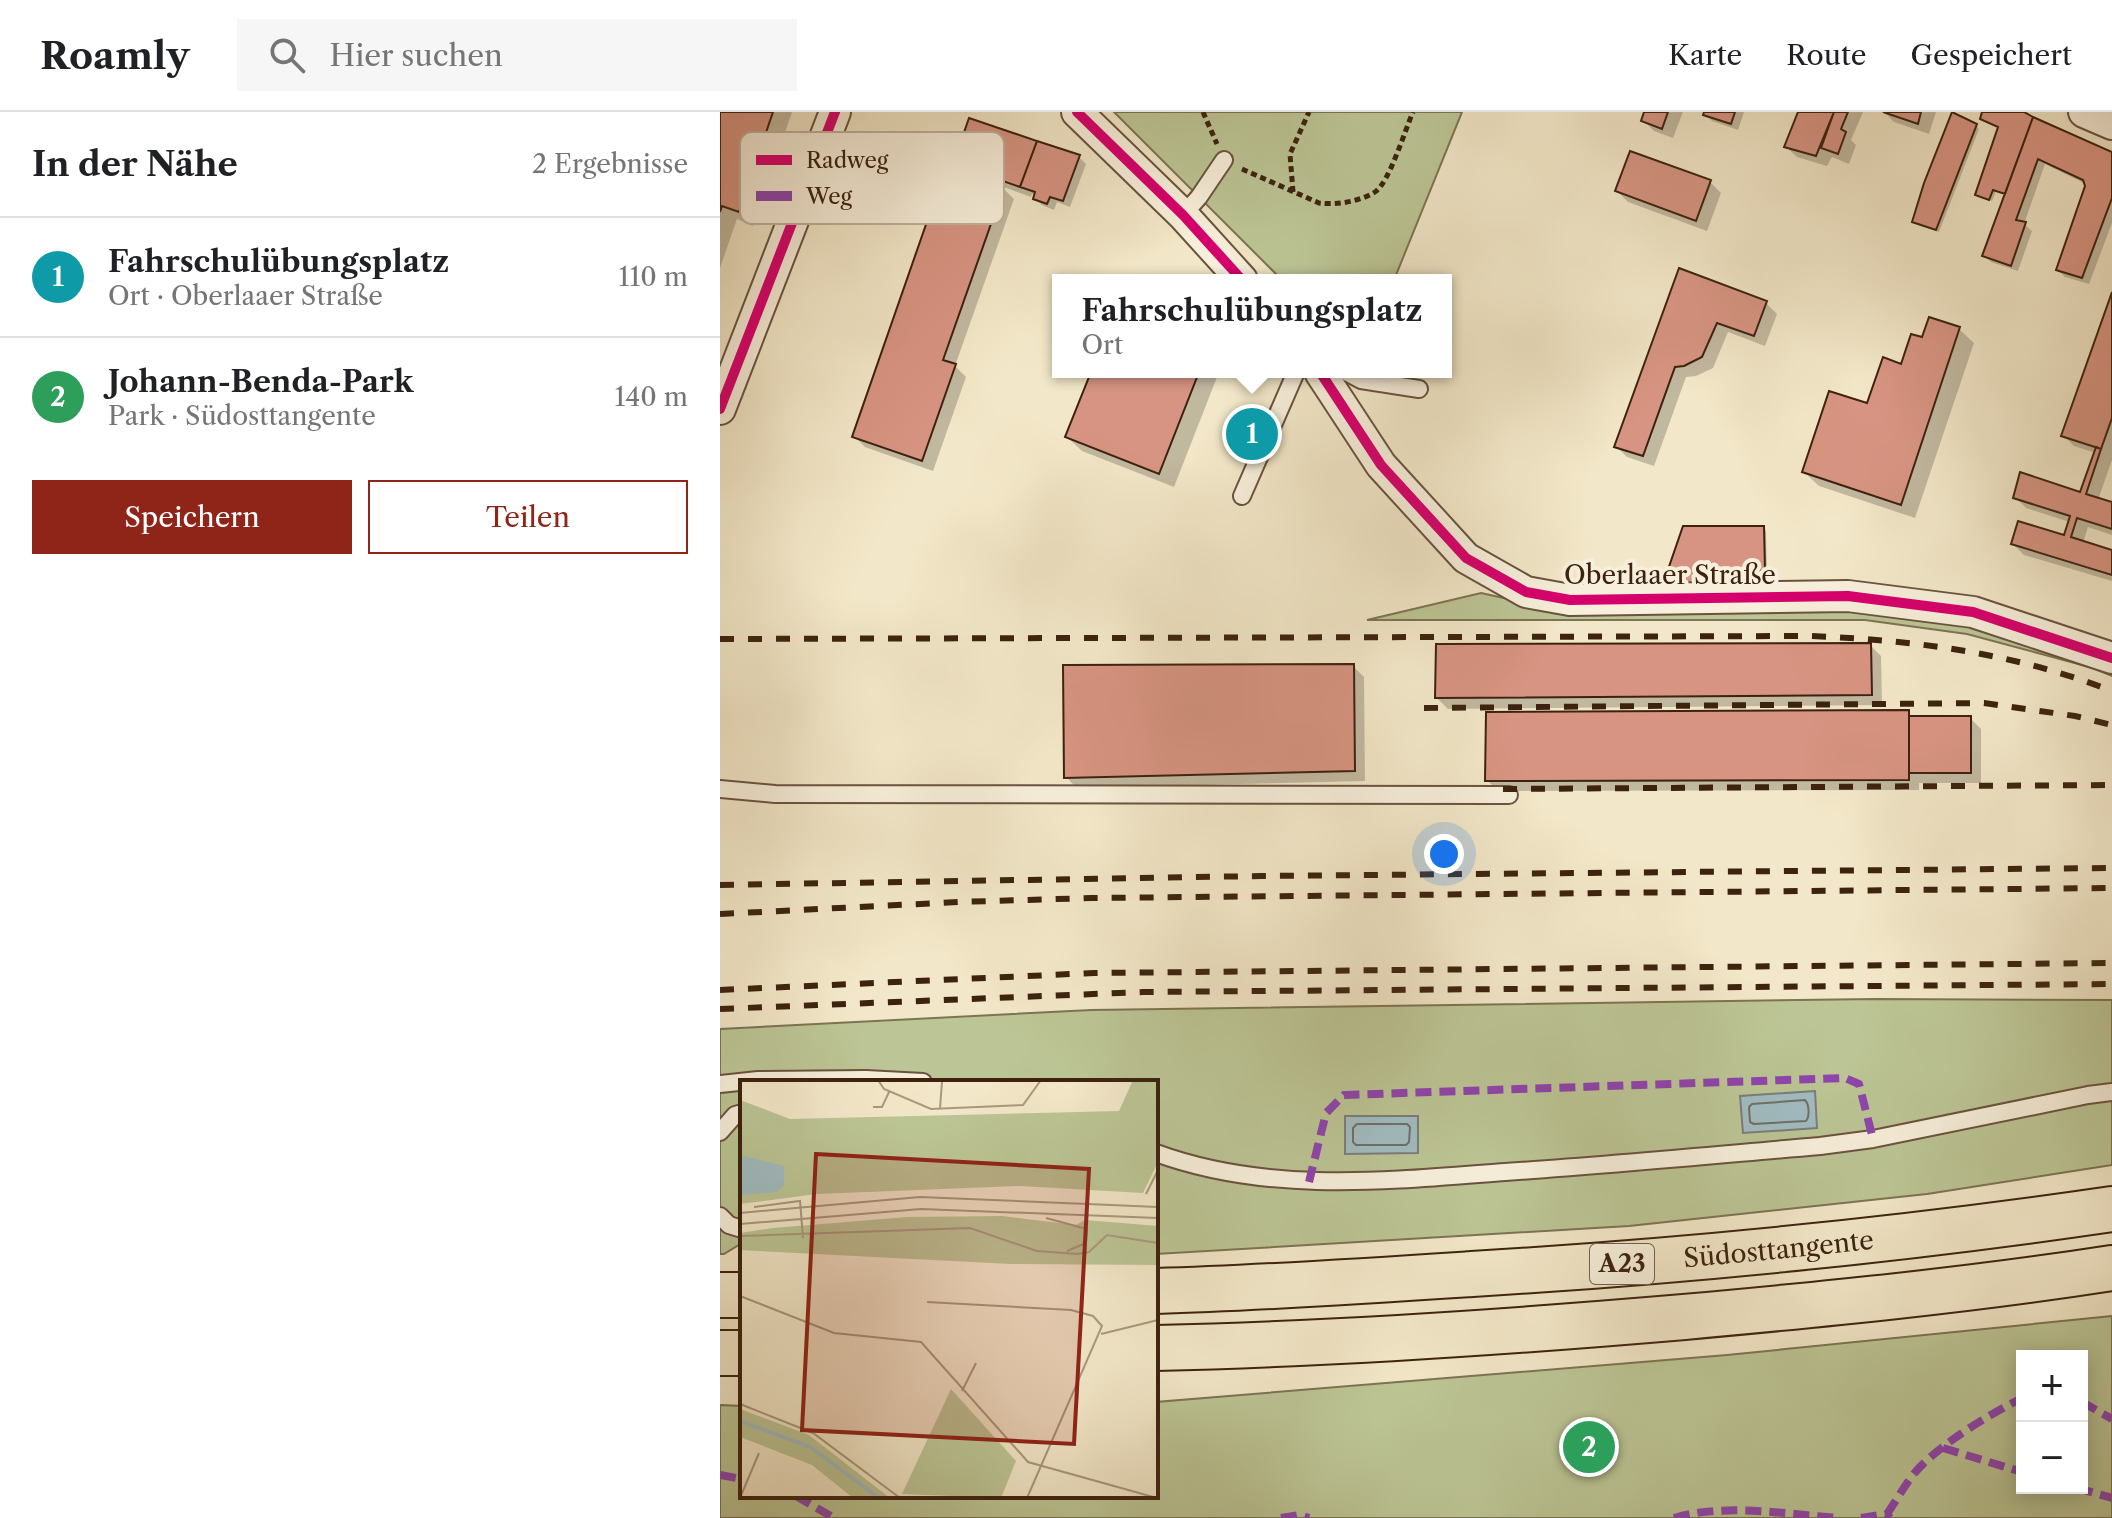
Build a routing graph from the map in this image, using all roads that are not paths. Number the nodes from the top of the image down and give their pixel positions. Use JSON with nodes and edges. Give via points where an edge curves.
{"nodes":[{"id":1,"x":835,"y":112,"type":"edge"},
{"id":2,"x":1077,"y":112,"type":"edge"},
{"id":3,"x":2084,"y":112,"type":"edge"},
{"id":4,"x":2112,"y":124,"type":"edge"},
{"id":5,"x":827,"y":132,"type":"edge"},
{"id":6,"x":1224,"y":160,"type":"road end"},
{"id":7,"x":1183,"y":215,"type":"junction"},
{"id":8,"x":792,"y":224,"type":"edge"},
{"id":9,"x":1237,"y":274,"type":"edge"},
{"id":10,"x":1293,"y":378,"type":"edge"},
{"id":11,"x":1324,"y":378,"type":"edge"},
{"id":12,"x":1357,"y":378,"type":"edge"},
{"id":13,"x":1419,"y":389,"type":"dead end"},
{"id":14,"x":720,"y":409,"type":"edge"},
{"id":15,"x":1242,"y":496,"type":"dead end"},
{"id":16,"x":2112,"y":658,"type":"edge"},
{"id":17,"x":720,"y":789,"type":"edge"},
{"id":18,"x":1509,"y":795,"type":"dead end"},
{"id":19,"x":758,"y":1080,"type":"edge"},
{"id":20,"x":859,"y":1080,"type":"edge"},
{"id":21,"x":740,"y":1082,"type":"edge"},
{"id":22,"x":720,"y":1084,"type":"edge"},
{"id":23,"x":2112,"y":1092,"type":"edge"},
{"id":24,"x":740,"y":1114,"type":"edge"},
{"id":25,"x":720,"y":1132,"type":"edge"},
{"id":26,"x":1158,"y":1154,"type":"edge"},
{"id":27,"x":2099,"y":1211,"type":"edge"},
{"id":28,"x":720,"y":1216,"type":"edge"},
{"id":29,"x":740,"y":1228,"type":"edge"},
{"id":30,"x":2103,"y":1269,"type":"edge"},
{"id":31,"x":1158,"y":1291,"type":"edge"},
{"id":32,"x":1158,"y":1348,"type":"edge"}],
"edges":[{"from":1,"to":5,"type":"street"},
{"from":2,"to":7,"type":"street"},
{"from":3,"to":4,"type":"street"},
{"from":6,"to":7,"type":"lane"},
{"from":7,"to":9,"type":"street"},
{"from":8,"to":14,"type":"street"},
{"from":10,"to":15,"type":"lane"},
{"from":11,"to":16,"type":"street","name":"Oberlaaer Straße","via":[[1381,465],[1466,558],[1526,592],[1570,600],[1848,596],[1973,612]]},
{"from":12,"to":13,"type":"lane"},
{"from":17,"to":18,"type":"lane","via":[[775,794]]},
{"from":19,"to":20,"type":"lane"},
{"from":21,"to":22,"type":"lane"},
{"from":23,"to":26,"type":"lane","via":[[1820,1146],[1407,1179],[1309,1182],[1255,1177],[1200,1168]]},
{"from":24,"to":25,"type":"lane"},
{"from":27,"to":31,"type":"highway","name":"Südosttangente","number":"A23","via":[[1566,1268]]},
{"from":28,"to":29,"type":"lane"},
{"from":30,"to":32,"type":"highway","number":"A23","via":[[1571,1326]]}]}
